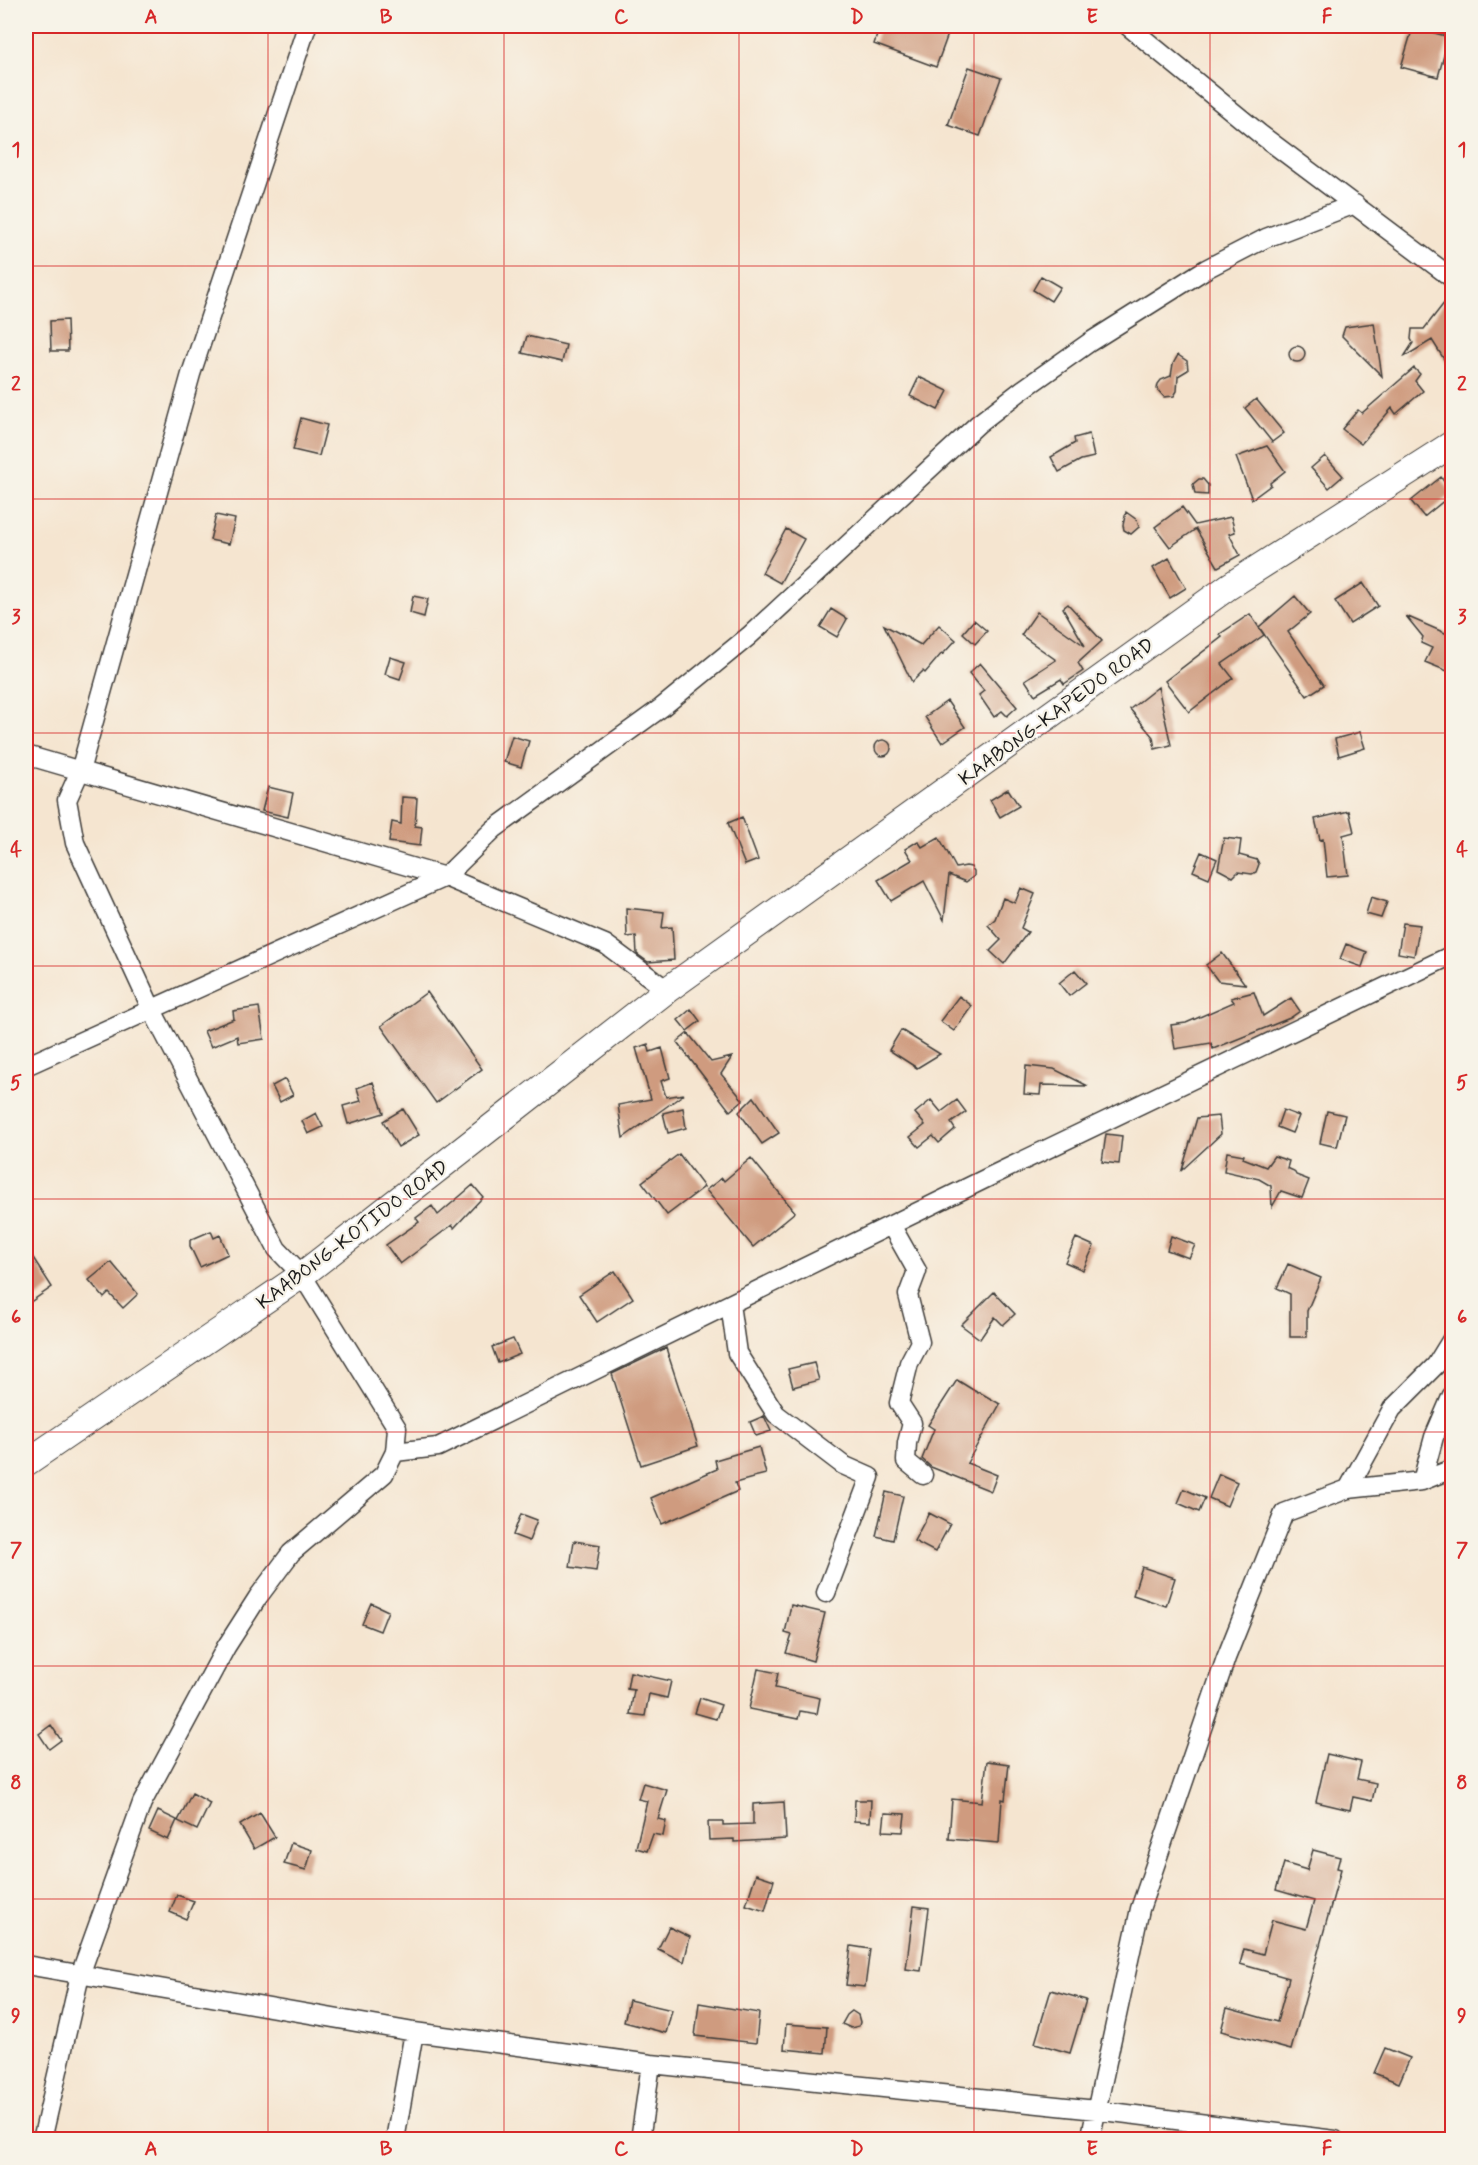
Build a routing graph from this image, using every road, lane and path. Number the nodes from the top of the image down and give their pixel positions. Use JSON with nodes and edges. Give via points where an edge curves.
{"nodes":[{"id":1,"x":307,"y":26,"type":"edge"},
{"id":2,"x":1128,"y":26,"type":"edge"},
{"id":3,"x":1355,"y":204,"type":"junction"},
{"id":4,"x":1452,"y":278,"type":"edge"},
{"id":5,"x":1452,"y":444,"type":"edge"},
{"id":6,"x":26,"y":755,"type":"edge"},
{"id":7,"x":80,"y":771,"type":"junction"},
{"id":8,"x":445,"y":878,"type":"junction"},
{"id":9,"x":1452,"y":955,"type":"edge"},
{"id":10,"x":667,"y":990,"type":"junction"},
{"id":11,"x":152,"y":1010,"type":"junction"},
{"id":12,"x":26,"y":1066,"type":"edge"},
{"id":13,"x":891,"y":1226,"type":"junction"},
{"id":14,"x":302,"y":1275,"type":"junction"},
{"id":15,"x":730,"y":1304,"type":"junction"},
{"id":16,"x":1452,"y":1339,"type":"edge"},
{"id":17,"x":1452,"y":1395,"type":"edge"},
{"id":18,"x":395,"y":1452,"type":"junction"},
{"id":19,"x":26,"y":1462,"type":"edge"},
{"id":20,"x":1452,"y":1469,"type":"edge"},
{"id":21,"x":923,"y":1475,"type":"dead end"},
{"id":22,"x":1422,"y":1481,"type":"junction"},
{"id":23,"x":1348,"y":1488,"type":"junction"},
{"id":24,"x":826,"y":1593,"type":"dead end"},
{"id":25,"x":26,"y":1965,"type":"edge"},
{"id":26,"x":80,"y":1975,"type":"junction"},
{"id":27,"x":414,"y":2032,"type":"junction"},
{"id":28,"x":651,"y":2064,"type":"junction"},
{"id":29,"x":1096,"y":2110,"type":"junction"},
{"id":30,"x":42,"y":2139,"type":"edge"},
{"id":31,"x":395,"y":2139,"type":"edge"},
{"id":32,"x":640,"y":2139,"type":"edge"},
{"id":33,"x":1090,"y":2139,"type":"edge"},
{"id":34,"x":1335,"y":2139,"type":"edge"}],
"edges":[{"from":1,"to":7,"type":"street","via":[[191,374]]},
{"from":2,"to":3,"type":"street","via":[[1260,134]]},
{"from":3,"to":4,"type":"street"},
{"from":3,"to":8,"type":"street","via":[[1266,238],[1206,269],[1022,390],[978,424],[749,636],[661,708],[494,829]]},
{"from":5,"to":10,"type":"main road","name":"KAABONG-KAPEDO ROAD","via":[[1228,587]]},
{"from":6,"to":7,"type":"street"},
{"from":7,"to":8,"type":"street"},
{"from":7,"to":11,"type":"street","via":[[67,800],[75,843]]},
{"from":8,"to":10,"type":"street","via":[[604,944]]},
{"from":8,"to":11,"type":"street"},
{"from":9,"to":13,"type":"street"},
{"from":10,"to":14,"type":"main road","name":"KAABONG-KOTIDO ROAD"},
{"from":11,"to":12,"type":"street"},
{"from":11,"to":14,"type":"street","via":[[277,1249]]},
{"from":13,"to":15,"type":"street"},
{"from":13,"to":21,"type":"street","via":[[917,1271],[908,1295],[920,1342],[909,1363],[899,1403],[912,1423],[906,1461]]},
{"from":14,"to":18,"type":"street","via":[[397,1428]]},
{"from":14,"to":19,"type":"main road","name":"KAABONG-KOTIDO ROAD"},
{"from":15,"to":18,"type":"street","via":[[438,1448]]},
{"from":15,"to":24,"type":"street","via":[[736,1353],[776,1414],[843,1465],[870,1477]]},
{"from":16,"to":23,"type":"street","via":[[1436,1365],[1392,1409]]},
{"from":17,"to":22,"type":"street","via":[[1434,1437]]},
{"from":18,"to":26,"type":"street","via":[[384,1474],[291,1553],[226,1647],[142,1803]]},
{"from":20,"to":22,"type":"street"},
{"from":22,"to":23,"type":"street"},
{"from":23,"to":29,"type":"street","via":[[1284,1513],[1226,1658],[1140,1909]]},
{"from":25,"to":26,"type":"street"},
{"from":26,"to":27,"type":"street"},
{"from":26,"to":30,"type":"street"},
{"from":27,"to":28,"type":"street"},
{"from":27,"to":31,"type":"street"},
{"from":28,"to":29,"type":"street"},
{"from":28,"to":32,"type":"street"},
{"from":29,"to":33,"type":"street"},
{"from":29,"to":34,"type":"street"}]}
